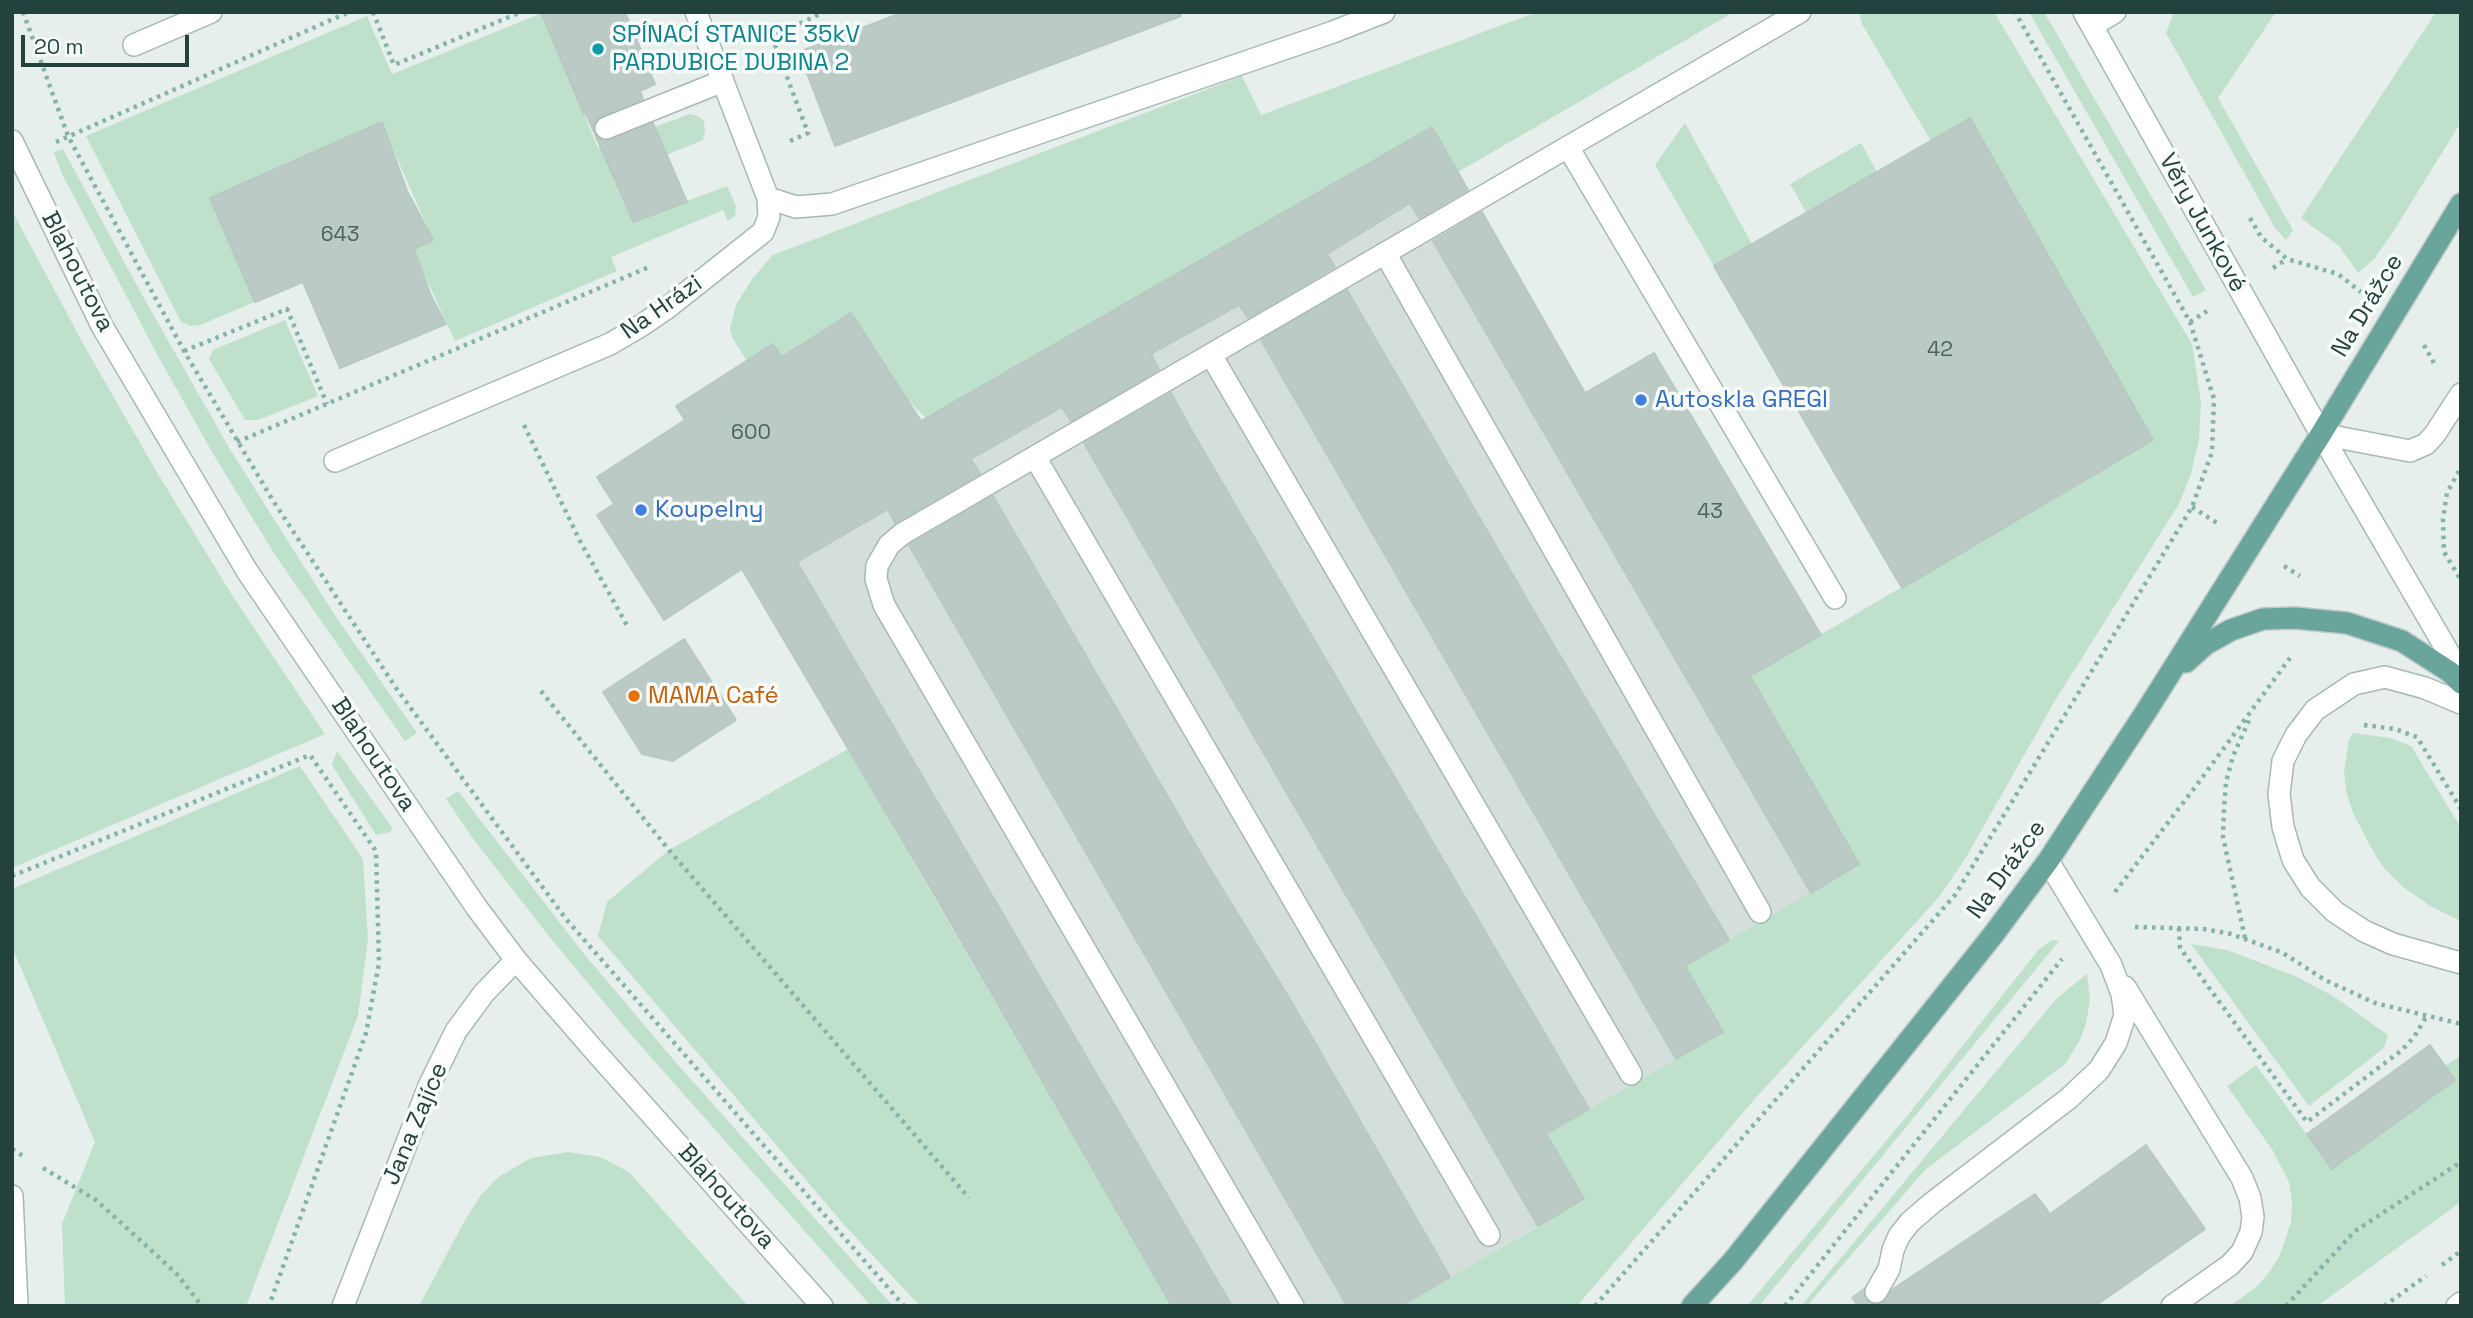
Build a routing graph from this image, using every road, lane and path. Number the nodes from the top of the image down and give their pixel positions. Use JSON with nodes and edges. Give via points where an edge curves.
{"nodes":[{"id":1,"x":23,"y":12,"type":"edge"},
{"id":2,"x":211,"y":12,"type":"edge"},
{"id":3,"x":349,"y":12,"type":"edge"},
{"id":4,"x":373,"y":12,"type":"edge"},
{"id":5,"x":521,"y":12,"type":"edge"},
{"id":6,"x":696,"y":12,"type":"edge"},
{"id":7,"x":824,"y":12,"type":"edge"},
{"id":8,"x":1384,"y":12,"type":"edge"},
{"id":9,"x":1800,"y":12,"type":"edge"},
{"id":10,"x":2015,"y":12,"type":"edge"},
{"id":11,"x":2115,"y":12,"type":"edge"},
{"id":12,"x":2088,"y":19,"type":"edge"},
{"id":13,"x":134,"y":45,"type":"dead end"},
{"id":14,"x":723,"y":81,"type":"junction"},
{"id":15,"x":606,"y":128,"type":"dead end"},
{"id":16,"x":808,"y":133,"type":"dead end"},
{"id":17,"x":68,"y":136,"type":"junction"},
{"id":18,"x":12,"y":142,"type":"edge"},
{"id":19,"x":1568,"y":147,"type":"junction"},
{"id":20,"x":768,"y":198,"type":"junction"},
{"id":21,"x":2461,"y":205,"type":"edge"},
{"id":22,"x":1385,"y":253,"type":"junction"},
{"id":23,"x":2287,"y":259,"type":"dead end"},
{"id":24,"x":655,"y":265,"type":"dead end"},
{"id":25,"x":2338,"y":274,"type":"dead end"},
{"id":26,"x":184,"y":351,"type":"junction"},
{"id":27,"x":1210,"y":355,"type":"junction"},
{"id":28,"x":506,"y":388,"type":"junction"},
{"id":29,"x":2461,"y":394,"type":"edge"},
{"id":30,"x":327,"y":404,"type":"junction"},
{"id":31,"x":2320,"y":434,"type":"junction"},
{"id":32,"x":237,"y":442,"type":"junction"},
{"id":33,"x":1035,"y":457,"type":"junction"},
{"id":34,"x":335,"y":461,"type":"dead end"},
{"id":35,"x":2461,"y":468,"type":"edge"},
{"id":36,"x":2461,"y":580,"type":"edge"},
{"id":37,"x":1835,"y":598,"type":"dead end"},
{"id":38,"x":629,"y":629,"type":"dead end"},
{"id":39,"x":2461,"y":674,"type":"edge"},
{"id":40,"x":2461,"y":683,"type":"edge"},
{"id":41,"x":541,"y":691,"type":"dead end"},
{"id":42,"x":2461,"y":703,"type":"edge"},
{"id":43,"x":2256,"y":705,"type":"dead end"},
{"id":44,"x":2147,"y":710,"type":"junction"},
{"id":45,"x":2365,"y":726,"type":"dead end"},
{"id":46,"x":2461,"y":809,"type":"edge"},
{"id":47,"x":2048,"y":861,"type":"junction"},
{"id":48,"x":12,"y":876,"type":"edge"},
{"id":49,"x":1760,"y":912,"type":"dead end"},
{"id":50,"x":2088,"y":927,"type":"junction"},
{"id":51,"x":2179,"y":928,"type":"junction"},
{"id":52,"x":2245,"y":938,"type":"junction"},
{"id":53,"x":516,"y":960,"type":"junction"},
{"id":54,"x":2461,"y":963,"type":"edge"},
{"id":55,"x":2111,"y":965,"type":"junction"},
{"id":56,"x":2426,"y":1017,"type":"junction"},
{"id":57,"x":2461,"y":1024,"type":"edge"},
{"id":58,"x":1631,"y":1074,"type":"dead end"},
{"id":59,"x":12,"y":1149,"type":"edge"},
{"id":60,"x":24,"y":1156,"type":"dead end"},
{"id":61,"x":2461,"y":1162,"type":"edge"},
{"id":62,"x":36,"y":1163,"type":"dead end"},
{"id":63,"x":12,"y":1196,"type":"edge"},
{"id":64,"x":969,"y":1198,"type":"dead end"},
{"id":65,"x":1489,"y":1235,"type":"dead end"},
{"id":66,"x":2461,"y":1251,"type":"edge"},
{"id":67,"x":2439,"y":1266,"type":"dead end"},
{"id":68,"x":2428,"y":1274,"type":"dead end"},
{"id":69,"x":1876,"y":1292,"type":"tunnel mouth"},
{"id":70,"x":17,"y":1306,"type":"edge"},
{"id":71,"x":202,"y":1306,"type":"edge"},
{"id":72,"x":269,"y":1306,"type":"edge"},
{"id":73,"x":343,"y":1306,"type":"edge"},
{"id":74,"x":822,"y":1306,"type":"edge"},
{"id":75,"x":904,"y":1306,"type":"edge"},
{"id":76,"x":1293,"y":1306,"type":"edge"},
{"id":77,"x":1595,"y":1306,"type":"edge"},
{"id":78,"x":1692,"y":1306,"type":"edge"},
{"id":79,"x":2172,"y":1306,"type":"edge"},
{"id":80,"x":2286,"y":1306,"type":"edge"},
{"id":81,"x":2385,"y":1306,"type":"edge"}],
"edges":[{"from":1,"to":17,"type":"path"},
{"from":2,"to":13,"type":"street"},
{"from":3,"to":17,"type":"path"},
{"from":4,"to":5,"type":"path","via":[[394,65]]},
{"from":6,"to":14,"type":"street","name":"Na Hrázi"},
{"from":7,"to":16,"type":"path","via":[[772,37]]},
{"from":8,"to":20,"type":"street","via":[[832,204],[796,206]]},
{"from":9,"to":19,"type":"street"},
{"from":10,"to":77,"type":"path","via":[[2190,322],[2214,399],[2212,452],[2192,507],[1955,895]]},
{"from":11,"to":12,"type":"street"},
{"from":12,"to":31,"type":"street","name":"Věry Junkové"},
{"from":14,"to":15,"type":"street"},
{"from":14,"to":20,"type":"street","name":"Na Hrázi"},
{"from":17,"to":26,"type":"path"},
{"from":18,"to":53,"type":"street","name":"Blahoutova","via":[[102,326],[247,571]]},
{"from":19,"to":22,"type":"street"},
{"from":19,"to":37,"type":"street"},
{"from":20,"to":28,"type":"street","name":"Na Hrázi","via":[[769,217],[763,232],[667,308],[610,344]]},
{"from":21,"to":31,"type":"main road","name":"Na Drážce"},
{"from":22,"to":27,"type":"street"},
{"from":22,"to":49,"type":"street"},
{"from":23,"to":25,"type":"path"},
{"from":24,"to":30,"type":"path"},
{"from":26,"to":30,"type":"path","via":[[287,309]]},
{"from":26,"to":32,"type":"path"},
{"from":27,"to":33,"type":"street"},
{"from":27,"to":58,"type":"street"},
{"from":28,"to":34,"type":"street","name":"Na Hrázi"},
{"from":28,"to":38,"type":"path","via":[[580,541]]},
{"from":29,"to":31,"type":"street","via":[[2435,434],[2418,449],[2397,450]]},
{"from":30,"to":32,"type":"path"},
{"from":31,"to":39,"type":"street","name":"Věry Junkové"},
{"from":31,"to":44,"type":"main road","name":"Na Drážce"},
{"from":32,"to":75,"type":"path","via":[[396,688],[566,919]]},
{"from":33,"to":65,"type":"street"},
{"from":33,"to":76,"type":"street","via":[[902,534],[877,566],[878,591]]},
{"from":35,"to":36,"type":"path","via":[[2447,493],[2443,519],[2444,552]]},
{"from":40,"to":44,"type":"main road","via":[[2412,647],[2378,632],[2347,623],[2263,619],[2206,644]]},
{"from":41,"to":64,"type":"path","via":[[669,850]]},
{"from":42,"to":54,"type":"street","via":[[2385,677],[2354,684],[2315,710],[2296,735],[2283,761],[2279,794],[2293,860],[2310,887],[2335,912],[2393,944]]},
{"from":43,"to":52,"type":"path","via":[[2233,756],[2224,809],[2223,836]]},
{"from":44,"to":47,"type":"main road","name":"Na Drážce"},
{"from":45,"to":46,"type":"path","via":[[2417,737]]},
{"from":47,"to":50,"type":"street"},
{"from":47,"to":78,"type":"main road","name":"Na Drážce","via":[[1733,1261]]},
{"from":48,"to":72,"type":"path","via":[[310,755],[376,851],[379,963],[366,1033]]},
{"from":50,"to":51,"type":"path"},
{"from":50,"to":55,"type":"street"},
{"from":51,"to":52,"type":"path"},
{"from":51,"to":56,"type":"path","via":[[2180,948],[2307,1122],[2402,1050]]},
{"from":52,"to":56,"type":"path","via":[[2283,953],[2353,994]]},
{"from":53,"to":73,"type":"street","name":"Jana Zajíce","via":[[456,1031],[429,1086]]},
{"from":53,"to":74,"type":"street","name":"Blahoutova"},
{"from":55,"to":69,"type":"street","via":[[2125,1015],[2116,1043],[2099,1070],[1910,1222]]},
{"from":55,"to":79,"type":"street","via":[[2250,1198],[2251,1232],[2242,1252]]},
{"from":56,"to":57,"type":"path"},
{"from":59,"to":60,"type":"path"},
{"from":61,"to":80,"type":"path","via":[[2356,1231]]},
{"from":62,"to":71,"type":"path","via":[[96,1200],[176,1273]]},
{"from":63,"to":70,"type":"street"},
{"from":66,"to":67,"type":"path"},
{"from":68,"to":81,"type":"path"}]}
